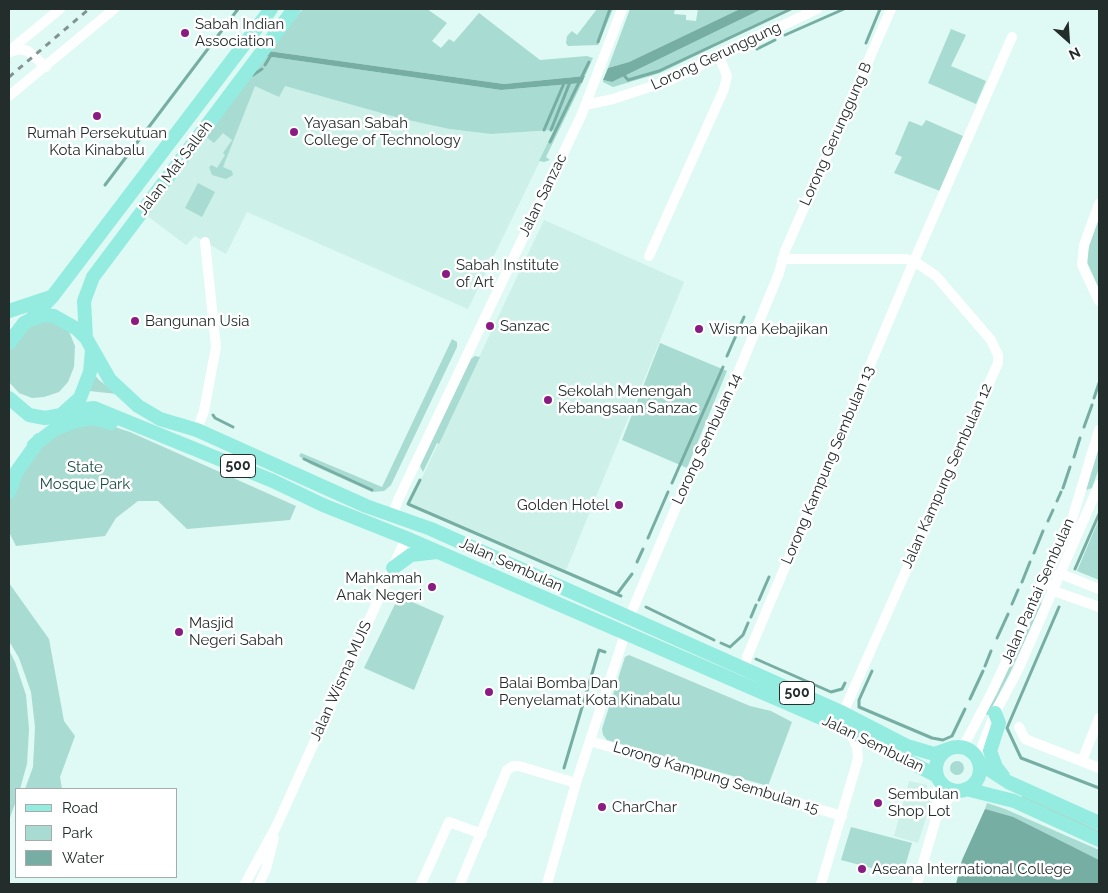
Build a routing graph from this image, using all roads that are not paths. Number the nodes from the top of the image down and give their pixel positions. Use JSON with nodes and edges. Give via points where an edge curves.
{"nodes":[{"id":1,"x":60,"y":9,"type":"edge"},
{"id":2,"x":114,"y":9,"type":"edge"},
{"id":3,"x":271,"y":9,"type":"edge"},
{"id":4,"x":294,"y":9,"type":"edge"},
{"id":5,"x":622,"y":9,"type":"edge"},
{"id":6,"x":817,"y":9,"type":"edge"},
{"id":7,"x":891,"y":9,"type":"edge"},
{"id":8,"x":1012,"y":37,"type":"dead end"},
{"id":9,"x":9,"y":52,"type":"edge"},
{"id":10,"x":718,"y":56,"type":"junction"},
{"id":11,"x":46,"y":67,"type":"junction"},
{"id":12,"x":9,"y":96,"type":"edge"},
{"id":13,"x":585,"y":105,"type":"junction"},
{"id":14,"x":1099,"y":204,"type":"edge"},
{"id":15,"x":205,"y":242,"type":"dead end"},
{"id":16,"x":649,"y":256,"type":"dead end"},
{"id":17,"x":782,"y":260,"type":"junction"},
{"id":18,"x":914,"y":261,"type":"junction"},
{"id":19,"x":52,"y":297,"type":"junction"},
{"id":20,"x":1099,"y":301,"type":"edge"},
{"id":21,"x":9,"y":311,"type":"edge"},
{"id":22,"x":28,"y":321,"type":"junction"},
{"id":23,"x":9,"y":326,"type":"edge"},
{"id":24,"x":9,"y":343,"type":"edge"},
{"id":25,"x":89,"y":344,"type":"junction"},
{"id":26,"x":9,"y":398,"type":"edge"},
{"id":27,"x":61,"y":415,"type":"junction"},
{"id":28,"x":143,"y":429,"type":"junction"},
{"id":29,"x":197,"y":430,"type":"junction"},
{"id":30,"x":1099,"y":430,"type":"edge"},
{"id":31,"x":34,"y":446,"type":"junction"},
{"id":32,"x":1098,"y":489,"type":"edge"},
{"id":33,"x":9,"y":492,"type":"edge"},
{"id":34,"x":366,"y":506,"type":"junction"},
{"id":35,"x":393,"y":514,"type":"junction"},
{"id":36,"x":1070,"y":526,"type":"junction"},
{"id":37,"x":431,"y":529,"type":"junction"},
{"id":38,"x":406,"y":538,"type":"junction"},
{"id":39,"x":461,"y":543,"type":"junction"},
{"id":40,"x":440,"y":552,"type":"junction"},
{"id":41,"x":392,"y":568,"type":"junction"},
{"id":42,"x":473,"y":568,"type":"junction"},
{"id":43,"x":1061,"y":574,"type":"junction"},
{"id":44,"x":1045,"y":579,"type":"junction"},
{"id":45,"x":1099,"y":589,"type":"edge"},
{"id":46,"x":1054,"y":591,"type":"junction"},
{"id":47,"x":1099,"y":608,"type":"edge"},
{"id":48,"x":613,"y":612,"type":"junction"},
{"id":49,"x":629,"y":618,"type":"junction"},
{"id":50,"x":646,"y":624,"type":"junction"},
{"id":51,"x":625,"y":634,"type":"junction"},
{"id":52,"x":745,"y":670,"type":"junction"},
{"id":53,"x":842,"y":713,"type":"junction"},
{"id":54,"x":995,"y":713,"type":"junction"},
{"id":55,"x":1099,"y":718,"type":"edge"},
{"id":56,"x":1018,"y":726,"type":"dead end"},
{"id":57,"x":850,"y":730,"type":"junction"},
{"id":58,"x":590,"y":741,"type":"junction"},
{"id":59,"x":882,"y":747,"type":"junction"},
{"id":60,"x":963,"y":747,"type":"junction"},
{"id":61,"x":948,"y":749,"type":"junction"},
{"id":62,"x":858,"y":759,"type":"junction"},
{"id":63,"x":978,"y":761,"type":"junction"},
{"id":64,"x":1082,"y":761,"type":"junction"},
{"id":65,"x":1099,"y":768,"type":"edge"},
{"id":66,"x":938,"y":778,"type":"junction"},
{"id":67,"x":1008,"y":782,"type":"junction"},
{"id":68,"x":576,"y":783,"type":"junction"},
{"id":69,"x":962,"y":789,"type":"junction"},
{"id":70,"x":842,"y":816,"type":"junction"},
{"id":71,"x":935,"y":822,"type":"junction"},
{"id":72,"x":1099,"y":823,"type":"edge"},
{"id":73,"x":277,"y":825,"type":"junction"},
{"id":74,"x":482,"y":834,"type":"junction"},
{"id":75,"x":1099,"y":840,"type":"edge"},
{"id":76,"x":245,"y":884,"type":"edge"},
{"id":77,"x":259,"y":884,"type":"edge"},
{"id":78,"x":421,"y":884,"type":"edge"},
{"id":79,"x":460,"y":884,"type":"edge"},
{"id":80,"x":547,"y":884,"type":"edge"},
{"id":81,"x":821,"y":884,"type":"edge"},
{"id":82,"x":916,"y":884,"type":"edge"}],
"edges":[{"from":1,"to":9,"type":"street"},
{"from":2,"to":11,"type":"street"},
{"from":3,"to":19,"type":"main road","name":"Jalan Mat Salleh"},
{"from":4,"to":25,"type":"main road","name":"Jalan Mat Salleh","via":[[93,277],[84,301]]},
{"from":5,"to":13,"type":"street","name":"Jalan Sanzac"},
{"from":6,"to":10,"type":"street","name":"Lorong Gerunggung"},
{"from":7,"to":17,"type":"street","name":"Lorong Gerunggung B"},
{"from":8,"to":18,"type":"street","name":"Lorong Kampung Sembulan 13"},
{"from":9,"to":11,"type":"street","via":[[28,51]]},
{"from":10,"to":13,"type":"street","name":"Lorong Gerunggung","via":[[668,81]]},
{"from":10,"to":16,"type":"street","via":[[727,76],[724,89]]},
{"from":11,"to":12,"type":"street"},
{"from":13,"to":35,"type":"street","name":"Jalan Sanzac"},
{"from":14,"to":20,"type":"street","via":[[1084,245],[1082,265]]},
{"from":15,"to":29,"type":"street","via":[[216,348],[204,411]]},
{"from":17,"to":18,"type":"street"},
{"from":17,"to":49,"type":"street","name":"Lorong Sembulan 14","via":[[740,368]]},
{"from":18,"to":52,"type":"street","name":"Lorong Kampung Sembulan 13","via":[[747,657]]},
{"from":18,"to":53,"type":"street","name":"Jalan Kampung Sembulan 12","via":[[936,276],[991,340],[998,363]]},
{"from":19,"to":21,"type":"main road"},
{"from":19,"to":22,"type":"main road","name":"Jalan Mat Salleh"},
{"from":22,"to":23,"type":"main road","number":"500"},
{"from":22,"to":24,"type":"main road","name":"Jalan Mat Salleh"},
{"from":22,"to":25,"type":"main road","number":"500","via":[[44,315],[54,316],[76,329]]},
{"from":25,"to":27,"type":"main road","name":"Jalan Mat Salleh","via":[[90,372],[80,398]]},
{"from":25,"to":29,"type":"main road","name":"Jalan Sembulan","number":"500","via":[[110,380],[138,406],[160,419]]},
{"from":26,"to":27,"type":"main road","number":"500","via":[[29,415],[45,418]]},
{"from":27,"to":28,"type":"main road","name":"Jalan Sembulan","number":"500","via":[[94,408]]},
{"from":27,"to":31,"type":"main road","name":"Jalan Mat Salleh"},
{"from":28,"to":29,"type":"main road","via":[[182,438]]},
{"from":28,"to":31,"type":"main road","number":"500","via":[[92,418],[55,429]]},
{"from":28,"to":38,"type":"main road","name":"Jalan Sembulan","number":"500","via":[[273,480],[324,505]]},
{"from":29,"to":34,"type":"main road","name":"Jalan Sembulan","number":"500"},
{"from":30,"to":36,"type":"street","name":"Jalan Pantai Sembulan"},
{"from":31,"to":33,"type":"main road","via":[[17,471]]},
{"from":32,"to":36,"type":"street","via":[[1082,498]]},
{"from":32,"to":43,"type":"street","name":"Jalan Pantai Sembulan"},
{"from":34,"to":35,"type":"main road","name":"Jalan Sembulan","number":"500"},
{"from":34,"to":38,"type":"main road","via":[[397,524]]},
{"from":35,"to":37,"type":"main road","name":"Jalan Sembulan","number":"500"},
{"from":36,"to":44,"type":"street","name":"Jalan Pantai Sembulan"},
{"from":37,"to":38,"type":"main road"},
{"from":37,"to":39,"type":"main road","name":"Jalan Sembulan","number":"500"},
{"from":38,"to":40,"type":"main road","name":"Jalan Sembulan","number":"500"},
{"from":38,"to":41,"type":"street","name":"Jalan Wisma MUIS"},
{"from":39,"to":42,"type":"main road"},
{"from":39,"to":48,"type":"main road","name":"Jalan Sembulan","number":"500"},
{"from":40,"to":41,"type":"main road","via":[[411,555]]},
{"from":40,"to":42,"type":"main road","name":"Jalan Sembulan","number":"500"},
{"from":41,"to":73,"type":"street","name":"Jalan Wisma MUIS"},
{"from":42,"to":51,"type":"main road","name":"Jalan Sembulan","number":"500"},
{"from":43,"to":44,"type":"street"},
{"from":43,"to":45,"type":"street"},
{"from":43,"to":46,"type":"street","name":"Jalan Pantai Sembulan"},
{"from":44,"to":46,"type":"street"},
{"from":44,"to":60,"type":"street","name":"Jalan Pantai Sembulan"},
{"from":46,"to":47,"type":"street"},
{"from":46,"to":54,"type":"street","name":"Jalan Pantai Sembulan"},
{"from":48,"to":49,"type":"main road","name":"Jalan Sembulan","number":"500"},
{"from":48,"to":51,"type":"main road"},
{"from":49,"to":50,"type":"main road","name":"Jalan Sembulan","number":"500"},
{"from":50,"to":51,"type":"main road"},
{"from":50,"to":52,"type":"main road","name":"Jalan Sembulan","number":"500"},
{"from":51,"to":57,"type":"main road","name":"Jalan Sembulan","number":"500"},
{"from":51,"to":58,"type":"street"},
{"from":52,"to":53,"type":"main road","name":"Jalan Sembulan","number":"500"},
{"from":53,"to":61,"type":"main road","name":"Jalan Sembulan","number":"500","via":[[924,753],[934,754]]},
{"from":54,"to":63,"type":"street","name":"Jalan Pantai Sembulan"},
{"from":54,"to":67,"type":"main road","via":[[999,723],[990,751],[996,767]]},
{"from":55,"to":64,"type":"street"},
{"from":56,"to":64,"type":"street","via":[[1025,739]]},
{"from":57,"to":59,"type":"main road","name":"Jalan Sembulan","number":"500"},
{"from":57,"to":62,"type":"street"},
{"from":58,"to":68,"type":"street"},
{"from":58,"to":70,"type":"street","name":"Lorong Kampung Sembulan 15"},
{"from":59,"to":62,"type":"street","via":[[865,750]]},
{"from":59,"to":66,"type":"main road","name":"Jalan Sembulan","number":"500"},
{"from":60,"to":61,"type":"main road","number":"500"},
{"from":60,"to":63,"type":"main road"},
{"from":61,"to":66,"type":"main road","via":[[938,759]]},
{"from":62,"to":70,"type":"street"},
{"from":63,"to":67,"type":"main road"},
{"from":63,"to":69,"type":"main road","via":[[977,778]]},
{"from":64,"to":65,"type":"street"},
{"from":66,"to":69,"type":"main road","number":"500","via":[[945,787]]},
{"from":66,"to":71,"type":"street"},
{"from":67,"to":72,"type":"main road"},
{"from":68,"to":74,"type":"street","via":[[531,768],[513,766],[507,770]]},
{"from":68,"to":80,"type":"street"},
{"from":69,"to":71,"type":"street","via":[[949,798]]},
{"from":69,"to":75,"type":"main road","number":"500","via":[[1014,801]]},
{"from":70,"to":81,"type":"street"},
{"from":71,"to":82,"type":"street"},
{"from":73,"to":76,"type":"street"},
{"from":73,"to":77,"type":"street"},
{"from":74,"to":78,"type":"street","via":[[450,822]]},
{"from":74,"to":79,"type":"street"}]}
